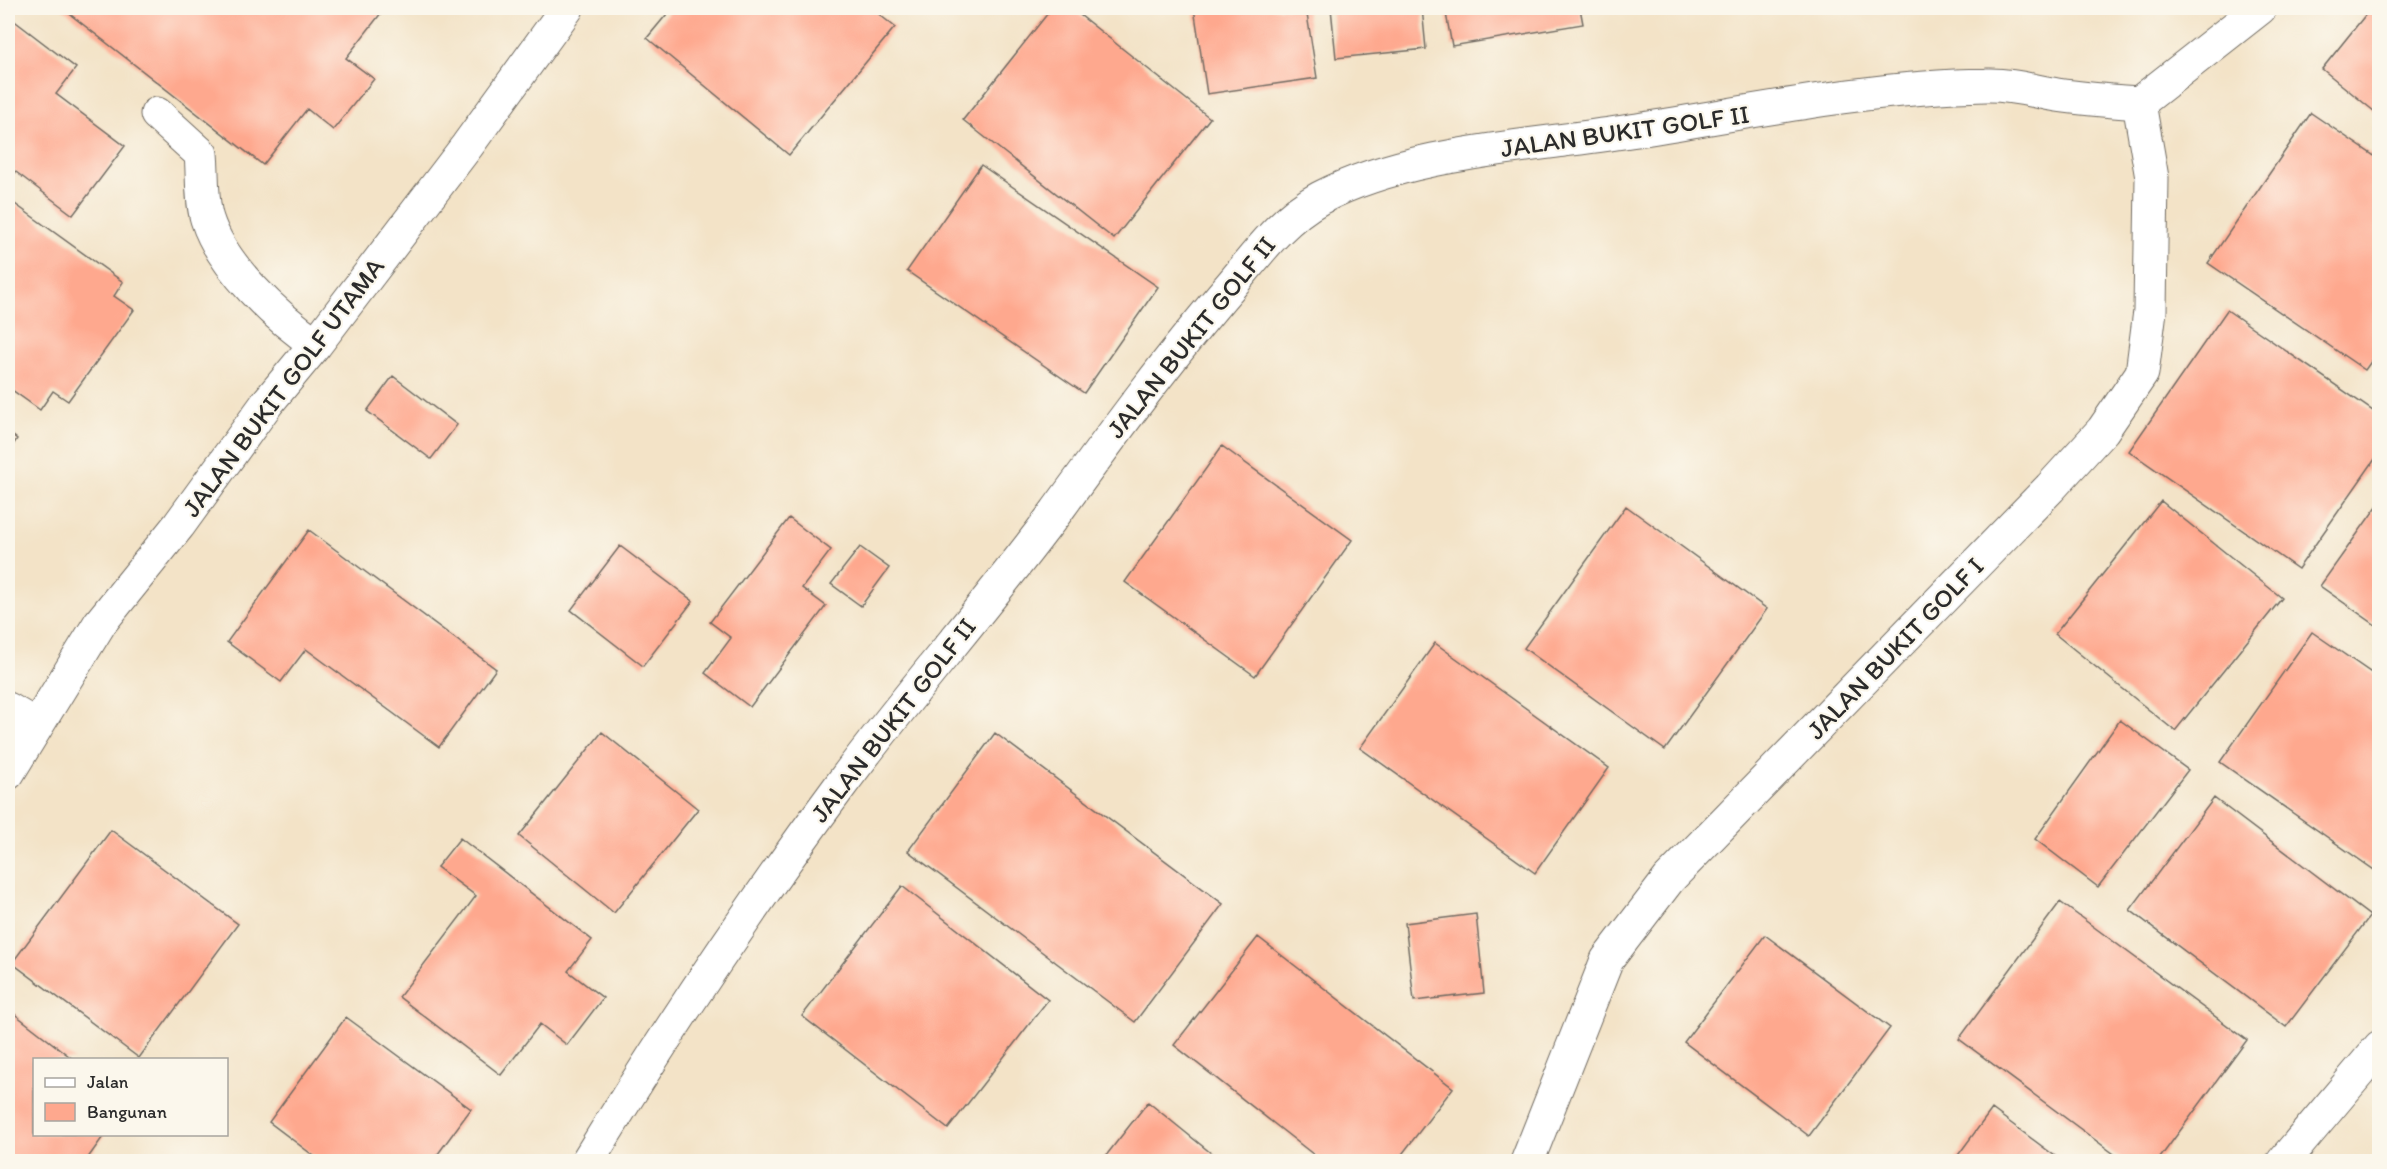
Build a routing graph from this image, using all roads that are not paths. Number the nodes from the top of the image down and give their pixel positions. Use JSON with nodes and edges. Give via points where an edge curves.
{"nodes":[{"id":1,"x":567,"y":8,"type":"edge"},
{"id":2,"x":2260,"y":8,"type":"edge"},
{"id":3,"x":2139,"y":104,"type":"junction"},
{"id":4,"x":157,"y":114,"type":"dead end"},
{"id":5,"x":316,"y":344,"type":"junction"},
{"id":6,"x":8,"y":709,"type":"edge"},
{"id":7,"x":37,"y":726,"type":"junction"},
{"id":8,"x":8,"y":772,"type":"edge"},
{"id":9,"x":2379,"y":1047,"type":"edge"},
{"id":10,"x":587,"y":1161,"type":"edge"},
{"id":11,"x":1527,"y":1161,"type":"edge"},
{"id":12,"x":2283,"y":1161,"type":"edge"}],
"edges":[{"from":1,"to":5,"type":"street","name":"JALAN BUKIT GOLF UTAMA"},
{"from":2,"to":3,"type":"street"},
{"from":3,"to":10,"type":"street","name":"JALAN BUKIT GOLF II","via":[[1988,84],[1883,92],[1409,166],[1317,200],[1279,229],[1167,363],[1054,514],[841,784],[751,909]]},
{"from":3,"to":11,"type":"street","name":"JALAN BUKIT GOLF I","via":[[2152,178],[2150,311],[2142,372],[2103,430],[2050,488],[1669,879],[1608,960]]},
{"from":4,"to":5,"type":"street","via":[[201,154],[207,218],[228,260],[287,324]]},
{"from":5,"to":7,"type":"street","name":"JALAN BUKIT GOLF UTAMA","via":[[100,624]]},
{"from":6,"to":7,"type":"street"},
{"from":7,"to":8,"type":"street","name":"JALAN BUKIT GOLF UTAMA"},
{"from":9,"to":12,"type":"street"}]}
